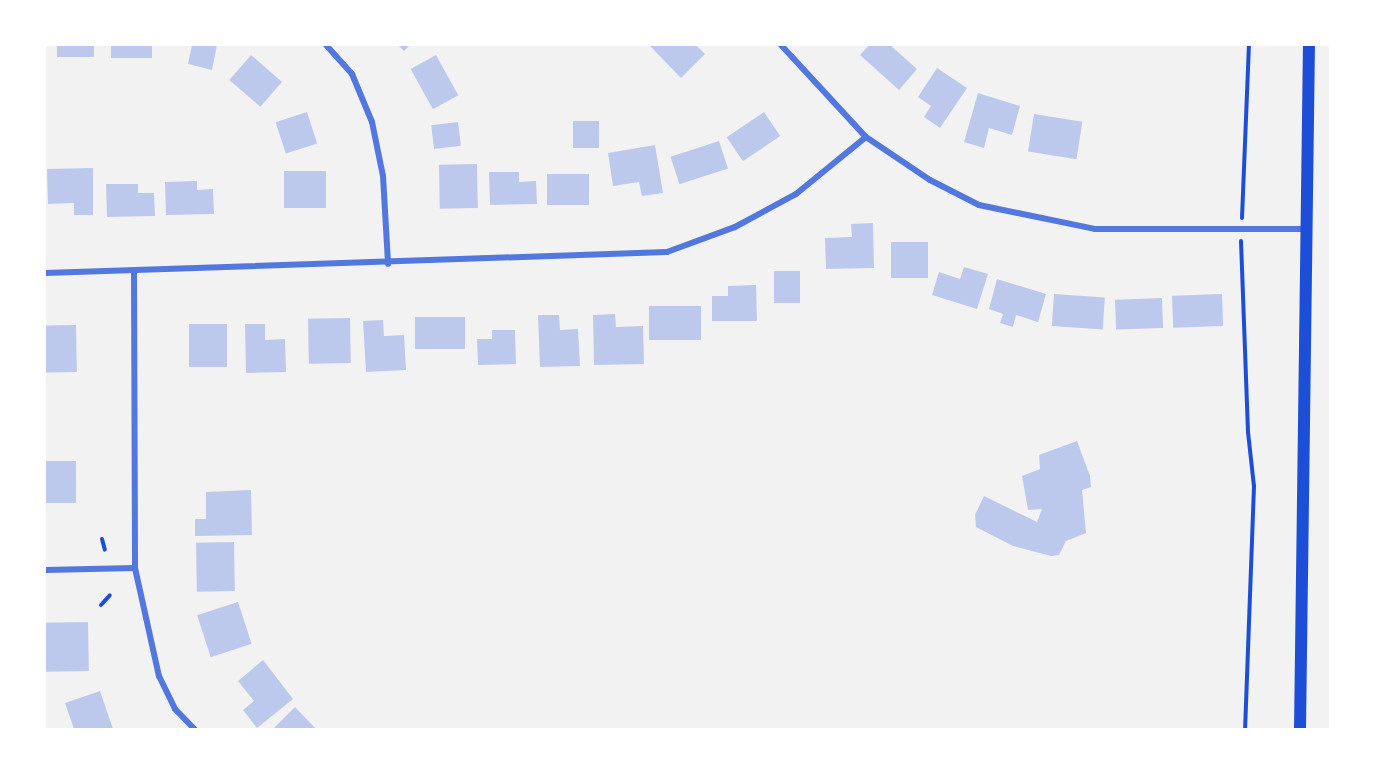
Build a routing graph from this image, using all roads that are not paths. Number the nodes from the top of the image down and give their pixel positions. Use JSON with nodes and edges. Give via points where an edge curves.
{"nodes":[{"id":1,"x":326,"y":45,"type":"edge"},
{"id":2,"x":781,"y":45,"type":"edge"},
{"id":3,"x":1309,"y":45,"type":"edge"},
{"id":4,"x":866,"y":137,"type":"junction"},
{"id":5,"x":1304,"y":229,"type":"junction"},
{"id":6,"x":388,"y":264,"type":"junction"},
{"id":7,"x":134,"y":272,"type":"junction"},
{"id":8,"x":45,"y":273,"type":"edge"},
{"id":9,"x":135,"y":568,"type":"junction"},
{"id":10,"x":45,"y":570,"type":"edge"},
{"id":11,"x":194,"y":729,"type":"edge"},
{"id":12,"x":1300,"y":729,"type":"edge"}],
"edges":[{"from":1,"to":6,"type":"street","via":[[352,74],[372,122],[383,176]]},
{"from":2,"to":4,"type":"street"},
{"from":3,"to":5,"type":"main road"},
{"from":4,"to":5,"type":"street","via":[[930,180],[979,205],[1095,229]]},
{"from":4,"to":6,"type":"street","via":[[796,195],[735,227],[667,252]]},
{"from":5,"to":12,"type":"main road"},
{"from":6,"to":7,"type":"street"},
{"from":7,"to":8,"type":"street"},
{"from":7,"to":9,"type":"street"},
{"from":9,"to":10,"type":"street"},
{"from":9,"to":11,"type":"street","via":[[159,676],[175,709]]}]}
